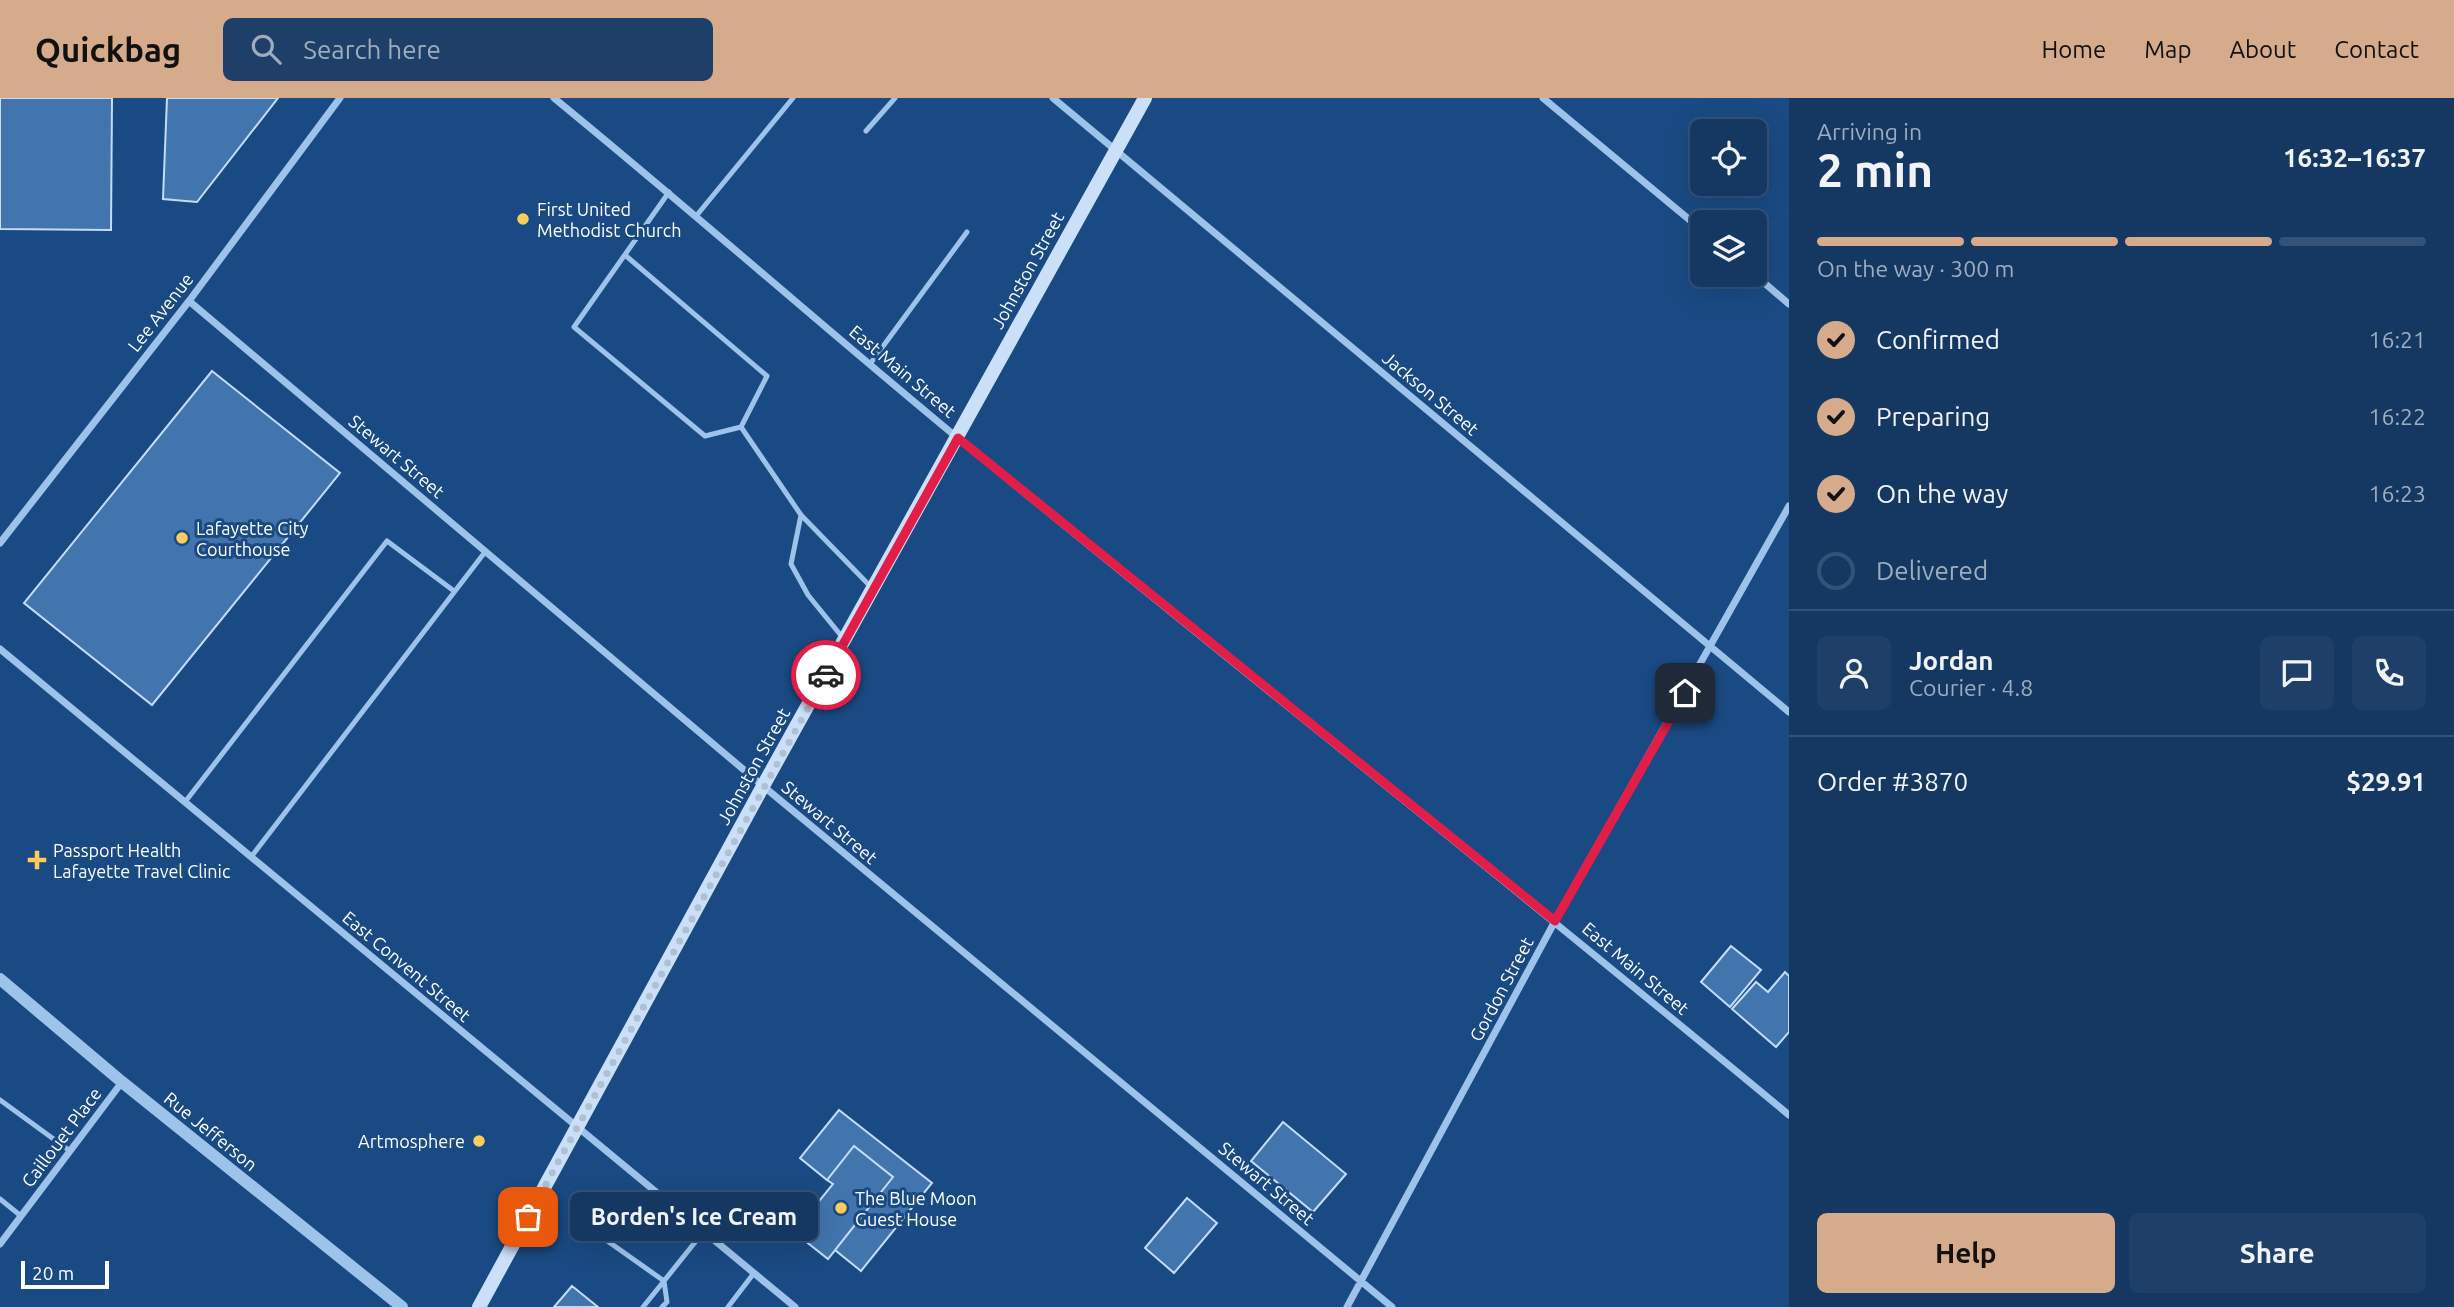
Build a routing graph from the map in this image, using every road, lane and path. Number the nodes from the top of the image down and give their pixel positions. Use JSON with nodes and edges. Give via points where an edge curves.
{"nodes":[{"id":1,"x":340,"y":98,"type":"edge"},
{"id":2,"x":554,"y":98,"type":"edge"},
{"id":3,"x":793,"y":98,"type":"edge"},
{"id":4,"x":895,"y":98,"type":"edge"},
{"id":5,"x":1053,"y":98,"type":"edge"},
{"id":6,"x":1145,"y":98,"type":"edge"},
{"id":7,"x":1543,"y":98,"type":"edge"},
{"id":8,"x":866,"y":131,"type":"dead end"},
{"id":9,"x":1115,"y":150,"type":"junction"},
{"id":10,"x":669,"y":192,"type":"junction"},
{"id":11,"x":697,"y":215,"type":"junction"},
{"id":12,"x":1690,"y":220,"type":"edge"},
{"id":13,"x":967,"y":232,"type":"dead end"},
{"id":14,"x":625,"y":255,"type":"junction"},
{"id":15,"x":1767,"y":285,"type":"edge"},
{"id":16,"x":189,"y":301,"type":"junction"},
{"id":17,"x":1789,"y":304,"type":"edge"},
{"id":18,"x":870,"y":364,"type":"junction"},
{"id":19,"x":741,"y":427,"type":"junction"},
{"id":20,"x":958,"y":438,"type":"junction"},
{"id":21,"x":1789,"y":506,"type":"edge"},
{"id":22,"x":801,"y":515,"type":"junction"},
{"id":23,"x":0,"y":543,"type":"edge"},
{"id":24,"x":485,"y":552,"type":"junction"},
{"id":25,"x":874,"y":589,"type":"junction"},
{"id":26,"x":454,"y":592,"type":"junction"},
{"id":27,"x":845,"y":641,"type":"junction"},
{"id":28,"x":1711,"y":647,"type":"junction"},
{"id":29,"x":0,"y":649,"type":"edge"},
{"id":30,"x":1789,"y":712,"type":"edge"},
{"id":31,"x":763,"y":786,"type":"junction"},
{"id":32,"x":185,"y":803,"type":"junction"},
{"id":33,"x":251,"y":857,"type":"junction"},
{"id":34,"x":1555,"y":921,"type":"junction"},
{"id":35,"x":0,"y":979,"type":"edge"},
{"id":36,"x":122,"y":1082,"type":"junction"},
{"id":37,"x":0,"y":1100,"type":"edge"},
{"id":38,"x":1789,"y":1115,"type":"edge"},
{"id":39,"x":578,"y":1127,"type":"junction"},
{"id":40,"x":70,"y":1151,"type":"junction"},
{"id":41,"x":0,"y":1199,"type":"edge"},
{"id":42,"x":21,"y":1216,"type":"junction"},
{"id":43,"x":704,"y":1231,"type":"junction"},
{"id":44,"x":600,"y":1235,"type":"dead end"},
{"id":45,"x":0,"y":1244,"type":"edge"},
{"id":46,"x":754,"y":1273,"type":"junction"},
{"id":47,"x":664,"y":1281,"type":"junction"},
{"id":48,"x":1361,"y":1282,"type":"junction"},
{"id":49,"x":402,"y":1307,"type":"edge"},
{"id":50,"x":479,"y":1307,"type":"edge"},
{"id":51,"x":643,"y":1307,"type":"edge"},
{"id":52,"x":663,"y":1307,"type":"edge"},
{"id":53,"x":728,"y":1307,"type":"edge"},
{"id":54,"x":794,"y":1307,"type":"edge"},
{"id":55,"x":1347,"y":1307,"type":"edge"},
{"id":56,"x":1392,"y":1307,"type":"edge"}],
"edges":[{"from":1,"to":16,"type":"street","name":"Lee Avenue"},
{"from":2,"to":10,"type":"street","name":"East Main Street"},
{"from":3,"to":11,"type":"lane"},
{"from":4,"to":8,"type":"lane"},
{"from":5,"to":9,"type":"street","name":"Jackson Street"},
{"from":6,"to":9,"type":"main road","name":"Johnston Street"},
{"from":7,"to":12,"type":"street"},
{"from":9,"to":20,"type":"main road","name":"Johnston Street"},
{"from":9,"to":28,"type":"street","name":"Jackson Street"},
{"from":10,"to":11,"type":"street","name":"East Main Street"},
{"from":10,"to":14,"type":"lane"},
{"from":11,"to":18,"type":"street","name":"East Main Street"},
{"from":13,"to":18,"type":"lane"},
{"from":14,"to":19,"type":"lane","via":[[767,376]]},
{"from":14,"to":19,"type":"lane","via":[[575,327],[705,436]]},
{"from":15,"to":17,"type":"street"},
{"from":16,"to":23,"type":"street","name":"Lee Avenue"},
{"from":16,"to":24,"type":"street","name":"Stewart Street"},
{"from":18,"to":20,"type":"street","name":"East Main Street"},
{"from":19,"to":22,"type":"lane"},
{"from":20,"to":25,"type":"main road","name":"Johnston Street"},
{"from":20,"to":34,"type":"street","name":"East Main Street"},
{"from":21,"to":28,"type":"street","name":"Gordon Street"},
{"from":22,"to":25,"type":"lane"},
{"from":22,"to":27,"type":"lane","via":[[791,564],[808,595]]},
{"from":24,"to":26,"type":"lane"},
{"from":24,"to":31,"type":"street","name":"Stewart Street"},
{"from":25,"to":27,"type":"main road","name":"Johnston Street"},
{"from":26,"to":32,"type":"lane","via":[[387,541]]},
{"from":26,"to":33,"type":"lane"},
{"from":27,"to":31,"type":"main road","name":"Johnston Street"},
{"from":28,"to":30,"type":"street","name":"Jackson Street"},
{"from":28,"to":34,"type":"street","name":"Gordon Street"},
{"from":29,"to":32,"type":"street","name":"East Convent Street"},
{"from":31,"to":39,"type":"main road","name":"Johnston Street"},
{"from":31,"to":48,"type":"street","name":"Stewart Street"},
{"from":32,"to":33,"type":"street","name":"East Convent Street"},
{"from":33,"to":39,"type":"street","name":"East Convent Street"},
{"from":34,"to":38,"type":"street","name":"East Main Street"},
{"from":34,"to":48,"type":"street","name":"Gordon Street"},
{"from":35,"to":36,"type":"street","name":"Rue Jefferson"},
{"from":36,"to":40,"type":"street","name":"Caillouet Place"},
{"from":36,"to":49,"type":"street","name":"Rue Jefferson"},
{"from":37,"to":40,"type":"lane"},
{"from":39,"to":43,"type":"street","name":"East Convent Street"},
{"from":39,"to":50,"type":"main road","name":"Johnston Street"},
{"from":40,"to":42,"type":"street","name":"Caillouet Place"},
{"from":41,"to":42,"type":"lane"},
{"from":42,"to":45,"type":"street","name":"Caillouet Place"},
{"from":43,"to":46,"type":"street","name":"East Convent Street"},
{"from":43,"to":47,"type":"lane"},
{"from":44,"to":47,"type":"lane"},
{"from":46,"to":53,"type":"lane"},
{"from":46,"to":54,"type":"street","name":"East Convent Street"},
{"from":47,"to":51,"type":"lane"},
{"from":47,"to":52,"type":"lane","via":[[667,1302]]},
{"from":48,"to":55,"type":"street","name":"Gordon Street"},
{"from":48,"to":56,"type":"street","name":"Stewart Street"}]}
